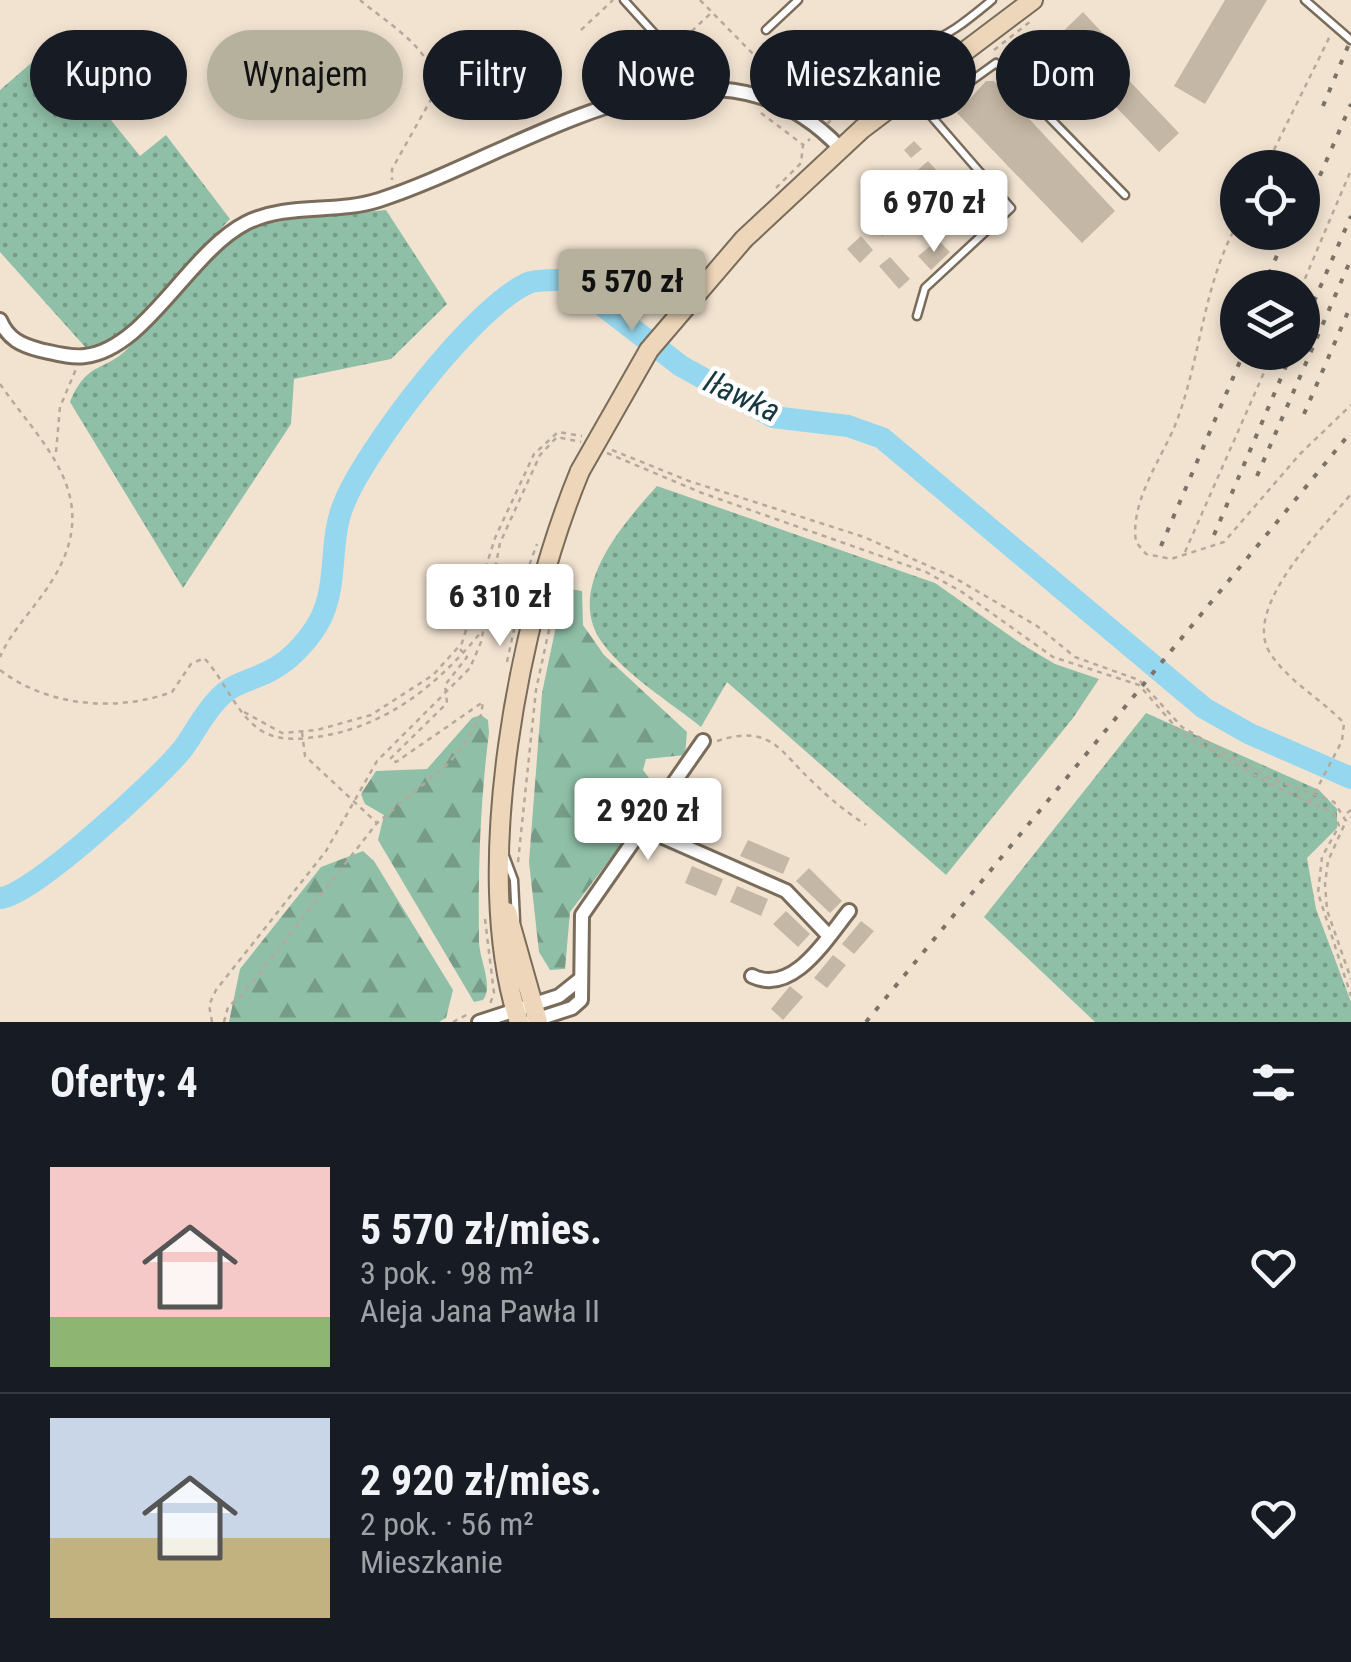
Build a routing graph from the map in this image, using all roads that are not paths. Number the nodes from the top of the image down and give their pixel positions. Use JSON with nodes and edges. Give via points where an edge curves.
{"nodes":[{"id":1,"x":624,"y":0,"type":"edge"},
{"id":2,"x":798,"y":0,"type":"edge"},
{"id":3,"x":992,"y":0,"type":"edge"},
{"id":4,"x":1305,"y":0,"type":"edge"},
{"id":5,"x":1035,"y":7,"type":"edge"},
{"id":6,"x":652,"y":30,"type":"edge"},
{"id":7,"x":766,"y":30,"type":"dead end"},
{"id":8,"x":951,"y":30,"type":"edge"},
{"id":9,"x":1351,"y":40,"type":"edge"},
{"id":10,"x":976,"y":48,"type":"edge"},
{"id":11,"x":976,"y":78,"type":"edge"},
{"id":12,"x":582,"y":119,"type":"edge"},
{"id":13,"x":808,"y":120,"type":"edge"},
{"id":14,"x":876,"y":120,"type":"edge"},
{"id":15,"x":935,"y":120,"type":"edge"},
{"id":16,"x":840,"y":148,"type":"junction"},
{"id":17,"x":1125,"y":195,"type":"dead end"},
{"id":18,"x":917,"y":316,"type":"dead end"},
{"id":19,"x":0,"y":320,"type":"edge"},
{"id":20,"x":704,"y":741,"type":"dead end"},
{"id":21,"x":645,"y":829,"type":"junction"},
{"id":22,"x":501,"y":846,"type":"junction"},
{"id":23,"x":500,"y":888,"type":"junction"},
{"id":24,"x":850,"y":911,"type":"dead end"},
{"id":25,"x":829,"y":936,"type":"junction"},
{"id":26,"x":513,"y":937,"type":"junction"},
{"id":27,"x":752,"y":976,"type":"dead end"},
{"id":28,"x":528,"y":1016,"type":"edge"},
{"id":29,"x":478,"y":1022,"type":"edge"}],
"edges":[{"from":1,"to":6,"type":"lane"},
{"from":2,"to":7,"type":"lane"},
{"from":3,"to":8,"type":"lane"},
{"from":4,"to":9,"type":"lane"},
{"from":5,"to":10,"type":"main road"},
{"from":11,"to":17,"type":"lane","via":[[996,64]]},
{"from":12,"to":19,"type":"street","via":[[358,205],[267,215],[235,229],[182,275],[131,335],[86,356],[28,346],[14,340]]},
{"from":13,"to":16,"type":"street"},
{"from":14,"to":16,"type":"main road"},
{"from":15,"to":18,"type":"lane","via":[[1010,208],[925,288]]},
{"from":16,"to":22,"type":"main road","bridge":true,"via":[[744,238],[649,350],[580,472],[531,619]]},
{"from":20,"to":21,"type":"street"},
{"from":21,"to":25,"type":"street","via":[[786,890]]},
{"from":21,"to":28,"type":"street","via":[[582,915],[577,1004]]},
{"from":22,"to":23,"type":"main road"},
{"from":22,"to":26,"type":"lane","via":[[514,880]]},
{"from":23,"to":26,"type":"main road"},
{"from":23,"to":28,"type":"main road","via":[[500,940]]},
{"from":24,"to":25,"type":"street"},
{"from":25,"to":27,"type":"street","via":[[799,972]]},
{"from":26,"to":28,"type":"main road"},
{"from":28,"to":29,"type":"street"}]}
